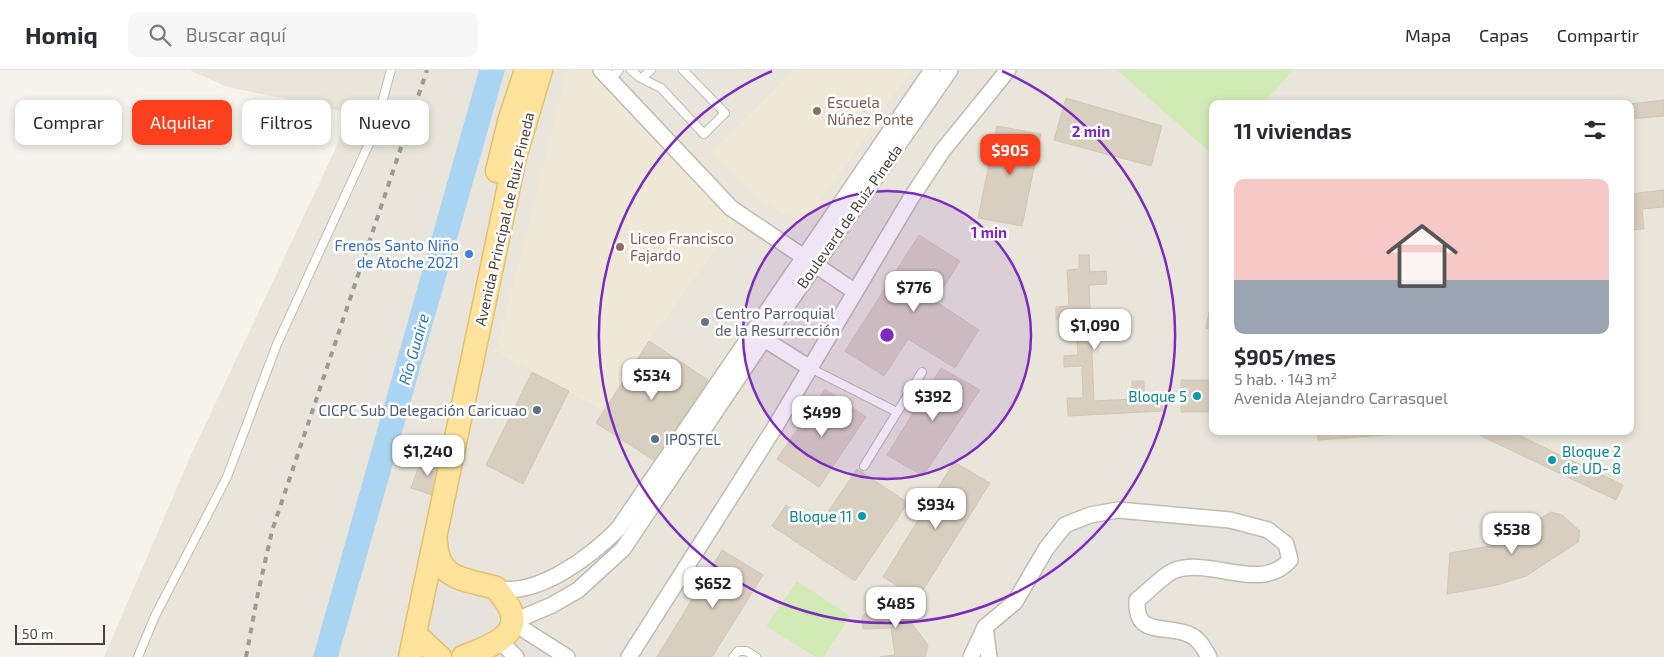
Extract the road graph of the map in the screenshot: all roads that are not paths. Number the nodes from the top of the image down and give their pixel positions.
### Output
1 (391, 70) edge
2 (526, 70) edge
3 (541, 70) edge
4 (631, 70) edge
5 (651, 70) edge
6 (683, 70) edge
7 (932, 70) edge
8 (950, 70) edge
9 (1008, 70) edge
10 (610, 73) edge
11 (642, 78) junction
12 (809, 261) junction
13 (854, 291) junction
14 (476, 340) junction
15 (764, 340) junction
16 (810, 368) junction
17 (922, 372) dead end
18 (897, 412) junction
19 (864, 466) dead end
20 (436, 532) junction
21 (468, 581) junction
22 (496, 588) junction
23 (422, 604) junction
24 (512, 622) junction
25 (985, 627) junction
26 (415, 634) junction
27 (500, 641) junction
28 (138, 657) edge
29 (410, 657) edge
30 (440, 657) edge
31 (463, 657) edge
32 (516, 657) edge
33 (567, 657) edge
34 (629, 657) edge
35 (733, 657) edge
36 (756, 657) edge
37 (971, 657) edge
38 (989, 657) edge
39 (1209, 657) edge

1 - 28 lane
2 - 14 main road, Avenida Principal de Ruiz Pineda
3 - 14 main road, Avenida Principal de Ruiz Pineda
4 - 11 lane
5 - 11 lane
6 - 11 lane
7 - 12 street, Boulevard de Ruiz Pineda
8 - 12 street, Boulevard de Ruiz Pineda
9 - 13 street
10 - 12 street
12 - 13 street
12 - 15 street, Boulevard de Ruiz Pineda
12 - 22 street, Boulevard de Ruiz Pineda
13 - 16 street
14 - 20 main road, Avenida Principal de Ruiz Pineda
15 - 16 street
15 - 24 street, Boulevard de Ruiz Pineda
16 - 18 lane
16 - 34 street
17 - 18 lane
18 - 19 lane
20 - 21 main road, Avenida Principal de Ruiz Pineda
20 - 23 main road, Avenida Principal de Ruiz Pineda
21 - 22 main road
21 - 23 main road
22 - 24 main road
23 - 26 main road, Avenida Principal de Ruiz Pineda
24 - 27 main road
24 - 33 street
25 - 37 street
25 - 38 street
25 - 39 street
26 - 29 main road, Avenida Principal de Ruiz Pineda
26 - 30 main road
27 - 31 main road
27 - 32 street
35 - 36 lane

